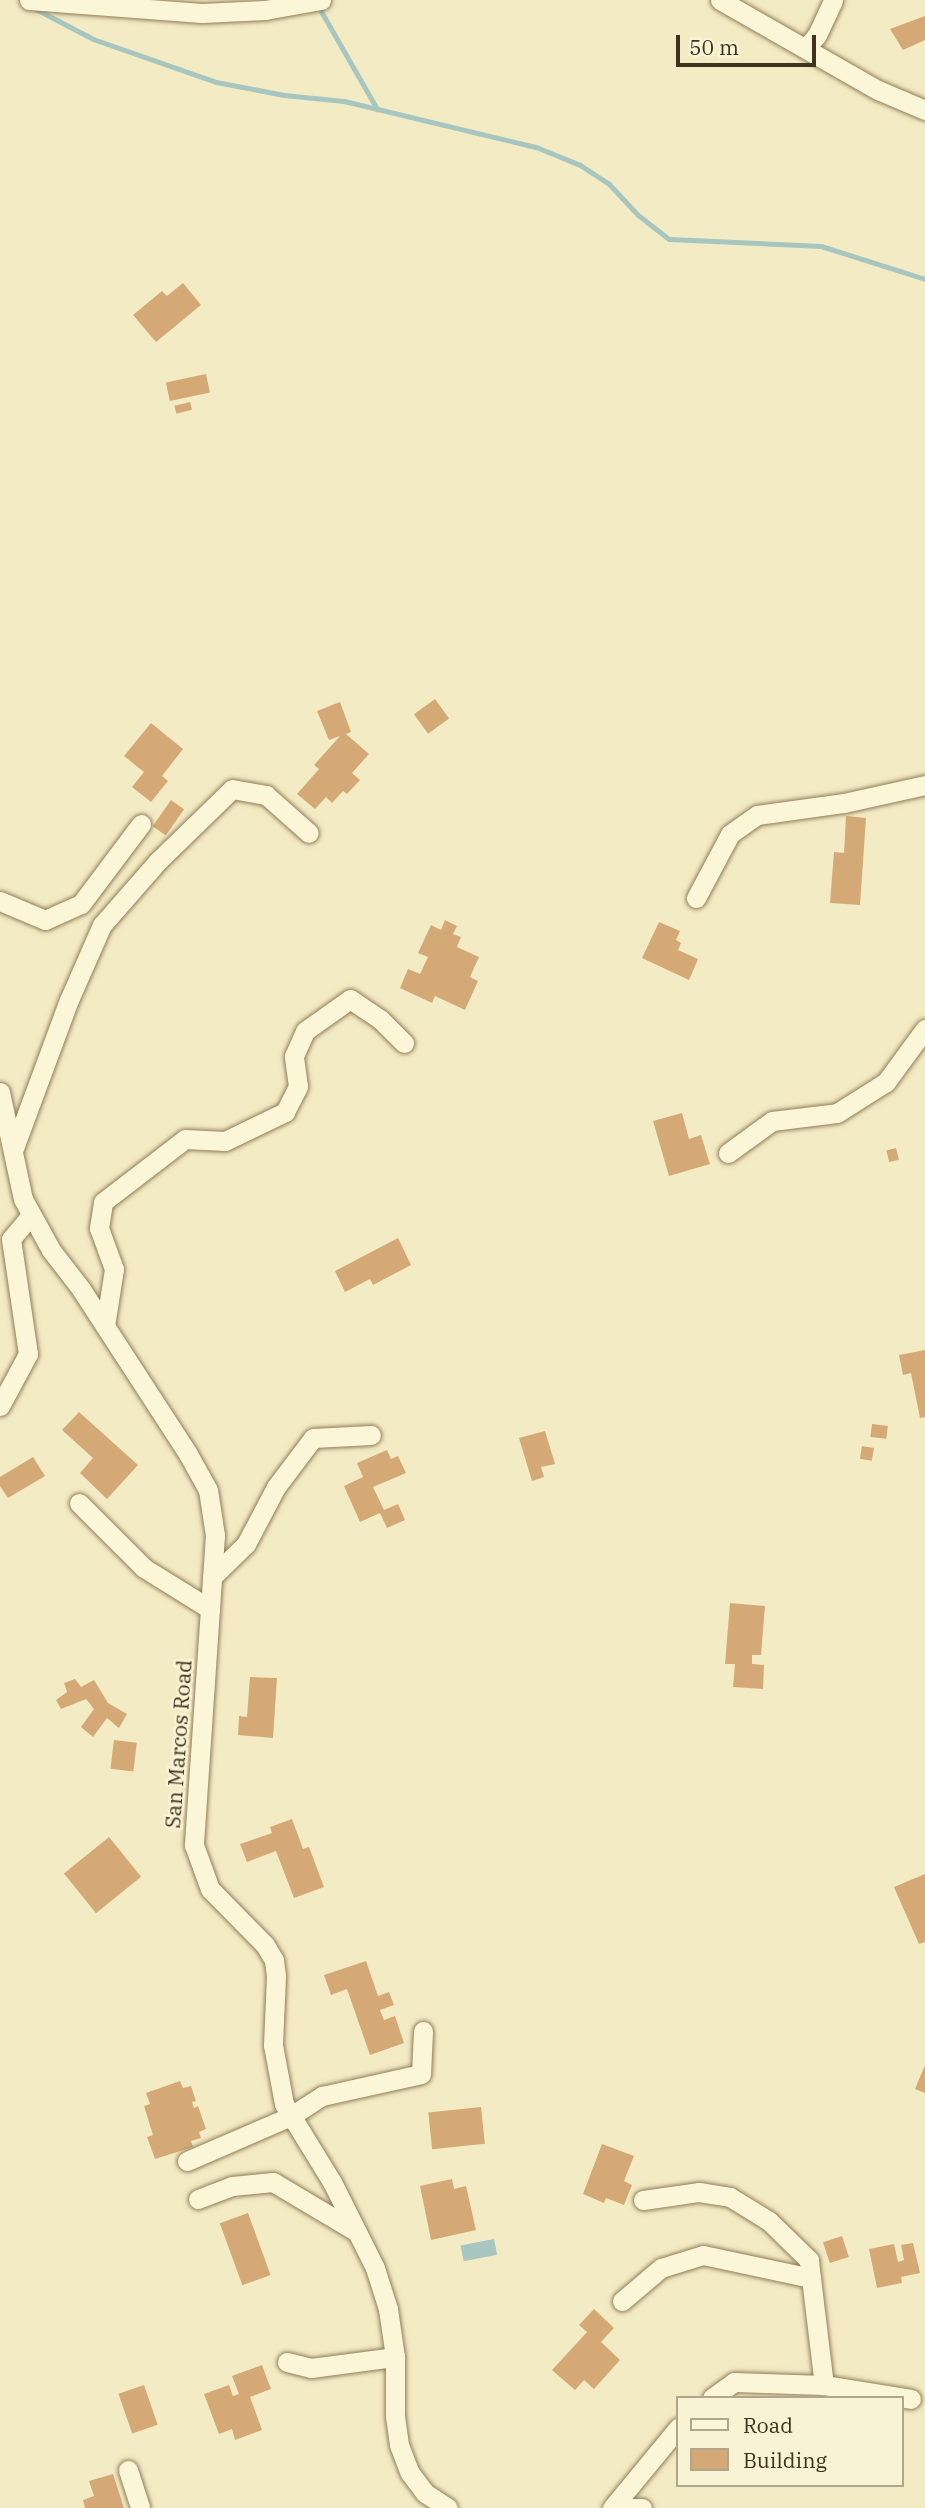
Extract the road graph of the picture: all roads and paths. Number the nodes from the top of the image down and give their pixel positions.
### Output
1 (29, 0) edge
2 (321, 0) edge
3 (720, 0) edge
4 (833, 0) edge
5 (55, 2) edge
6 (806, 48) junction
7 (925, 110) edge
8 (925, 785) edge
9 (141, 824) dead end
10 (309, 833) dead end
11 (695, 898) dead end
12 (0, 901) edge
13 (925, 1029) edge
14 (404, 1043) dead end
15 (0, 1092) edge
16 (13, 1152) junction
17 (728, 1153) dead end
18 (32, 1215) junction
19 (105, 1326) junction
20 (0, 1406) edge
21 (371, 1435) dead end
22 (79, 1503) dead end
23 (212, 1577) junction
24 (210, 1609) junction
25 (423, 2031) dead end
26 (291, 2116) junction
27 (187, 2161) dead end
28 (198, 2199) dead end
29 (643, 2200) dead end
30 (357, 2232) junction
31 (811, 2278) junction
32 (622, 2301) dead end
33 (395, 2357) junction
34 (286, 2362) dead end
35 (824, 2385) junction
36 (715, 2396) edge
37 (892, 2396) edge
38 (904, 2398) edge
39 (911, 2399) dead end
40 (676, 2430) edge
41 (128, 2470) dead end
42 (140, 2508) edge
43 (448, 2508) edge
44 (612, 2508) edge
45 (630, 2508) edge
46 (642, 2508) edge

1 - 5 street
2 - 5 street
3 - 6 street
4 - 6 street
6 - 7 street
8 - 11 street
9 - 12 street
10 - 16 street
13 - 17 street
14 - 19 street
15 - 16 street, San Marcos Road
16 - 18 street, San Marcos Road
18 - 19 street, San Marcos Road
18 - 20 street
19 - 23 street, San Marcos Road
21 - 23 street
22 - 24 street
23 - 24 street, San Marcos Road
24 - 26 street, San Marcos Road
25 - 26 street
26 - 27 street
26 - 30 street, San Marcos Road
28 - 30 street
29 - 31 street
30 - 33 street, San Marcos Road
31 - 32 street
31 - 35 street
33 - 34 street
33 - 43 street, San Marcos Road
35 - 36 street
35 - 37 street
38 - 39 street
40 - 44 street
41 - 42 street
45 - 46 street

